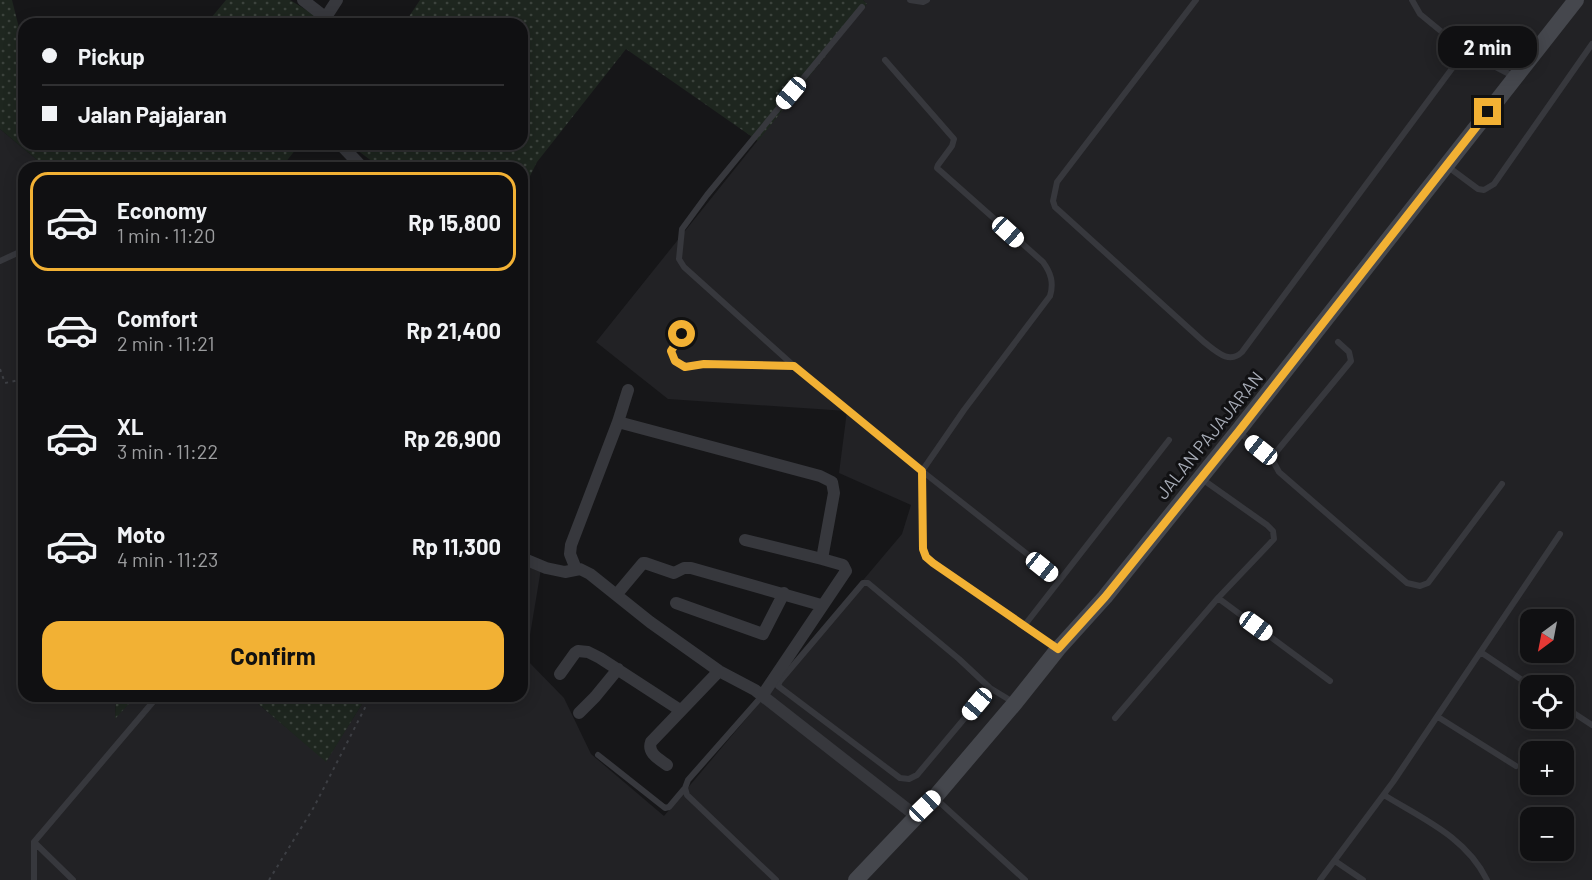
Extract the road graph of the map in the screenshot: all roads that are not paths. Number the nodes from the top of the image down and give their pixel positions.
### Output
1 (303, 0) edge
2 (337, 0) edge
3 (910, 0) edge
4 (927, 0) edge
5 (1196, 0) edge
6 (1412, 0) edge
7 (1576, 0) edge
8 (862, 8) dead end
9 (326, 18) edge
10 (331, 18) edge
11 (1592, 44) edge
12 (1465, 51) junction
13 (885, 60) dead end
14 (1515, 77) junction
15 (346, 150) edge
16 (357, 162) edge
17 (1446, 165) junction
18 (18, 253) edge
19 (0, 261) edge
20 (690, 323) dead end
21 (1338, 342) dead end
22 (794, 366) junction
23 (628, 390) dead end
24 (618, 422) junction
25 (1238, 432) junction
26 (1169, 440) dead end
27 (1274, 461) junction
28 (922, 471) junction
29 (1201, 478) junction
30 (1502, 484) dead end
31 (1560, 534) dead end
32 (745, 540) dead end
33 (822, 559) junction
34 (528, 560) edge
35 (576, 569) junction
36 (1060, 580) junction
37 (617, 594) junction
38 (784, 594) junction
39 (1218, 598) junction
40 (676, 603) dead end
41 (822, 605) junction
42 (1024, 626) junction
43 (1058, 649) junction
44 (1482, 653) junction
45 (618, 669) junction
46 (719, 671) junction
47 (560, 674) dead end
48 (1520, 679) edge
49 (1330, 681) dead end
50 (990, 688) junction
51 (762, 696) junction
52 (153, 702) edge
53 (1015, 703) junction
54 (680, 710) junction
55 (579, 713) dead end
56 (1574, 713) edge
57 (1438, 717) junction
58 (1114, 718) dead end
59 (1592, 725) edge
60 (598, 755) dead end
61 (667, 765) dead end
62 (1516, 766) dead end
63 (685, 788) junction
64 (1384, 795) junction
65 (935, 797) junction
66 (916, 816) junction
67 (34, 842) junction
68 (1335, 861) junction
69 (34, 880) edge
70 (73, 880) edge
71 (776, 880) edge
72 (856, 880) edge
73 (1025, 880) edge
74 (1320, 880) edge
75 (1363, 880) edge
76 (1487, 880) edge

1 - 9 street
2 - 10 street
3 - 4 lane
5 - 12 lane
6 - 12 lane
7 - 14 main road, JALAN PAJAJARAN
8 - 22 lane
11 - 17 lane
12 - 14 lane
13 - 28 lane
14 - 17 main road, JALAN PAJAJARAN
15 - 16 street
17 - 25 main road, JALAN PAJAJARAN
18 - 19 lane
20 - 22 lane
21 - 27 lane
22 - 28 lane
23 - 24 street
24 - 33 street
24 - 35 street
25 - 27 lane
25 - 29 main road, JALAN PAJAJARAN
26 - 36 lane
27 - 30 lane
28 - 36 lane
28 - 42 lane
29 - 39 lane
29 - 43 main road, JALAN PAJAJARAN
31 - 44 lane
32 - 33 street
33 - 41 street
34 - 35 street
35 - 37 street
36 - 42 lane
37 - 38 street
37 - 46 street
38 - 40 street
38 - 41 street
39 - 49 lane
39 - 58 lane
41 - 51 street
42 - 43 lane
43 - 53 main road, JALAN PAJAJARAN
44 - 48 lane
44 - 57 lane
45 - 47 street
45 - 54 street
45 - 55 street
46 - 51 street
46 - 54 street
50 - 50 lane
50 - 53 lane
51 - 63 lane
51 - 66 street
52 - 67 lane
53 - 65 main road, JALAN PAJAJARAN
54 - 61 street
56 - 59 lane
57 - 62 lane
57 - 64 lane
60 - 63 lane
63 - 71 lane
64 - 68 lane
64 - 76 lane
65 - 66 main road, JALAN PAJAJARAN
65 - 73 lane
66 - 72 main road, JALAN PAJAJARAN
67 - 69 lane
67 - 70 lane
68 - 74 lane
68 - 75 lane

